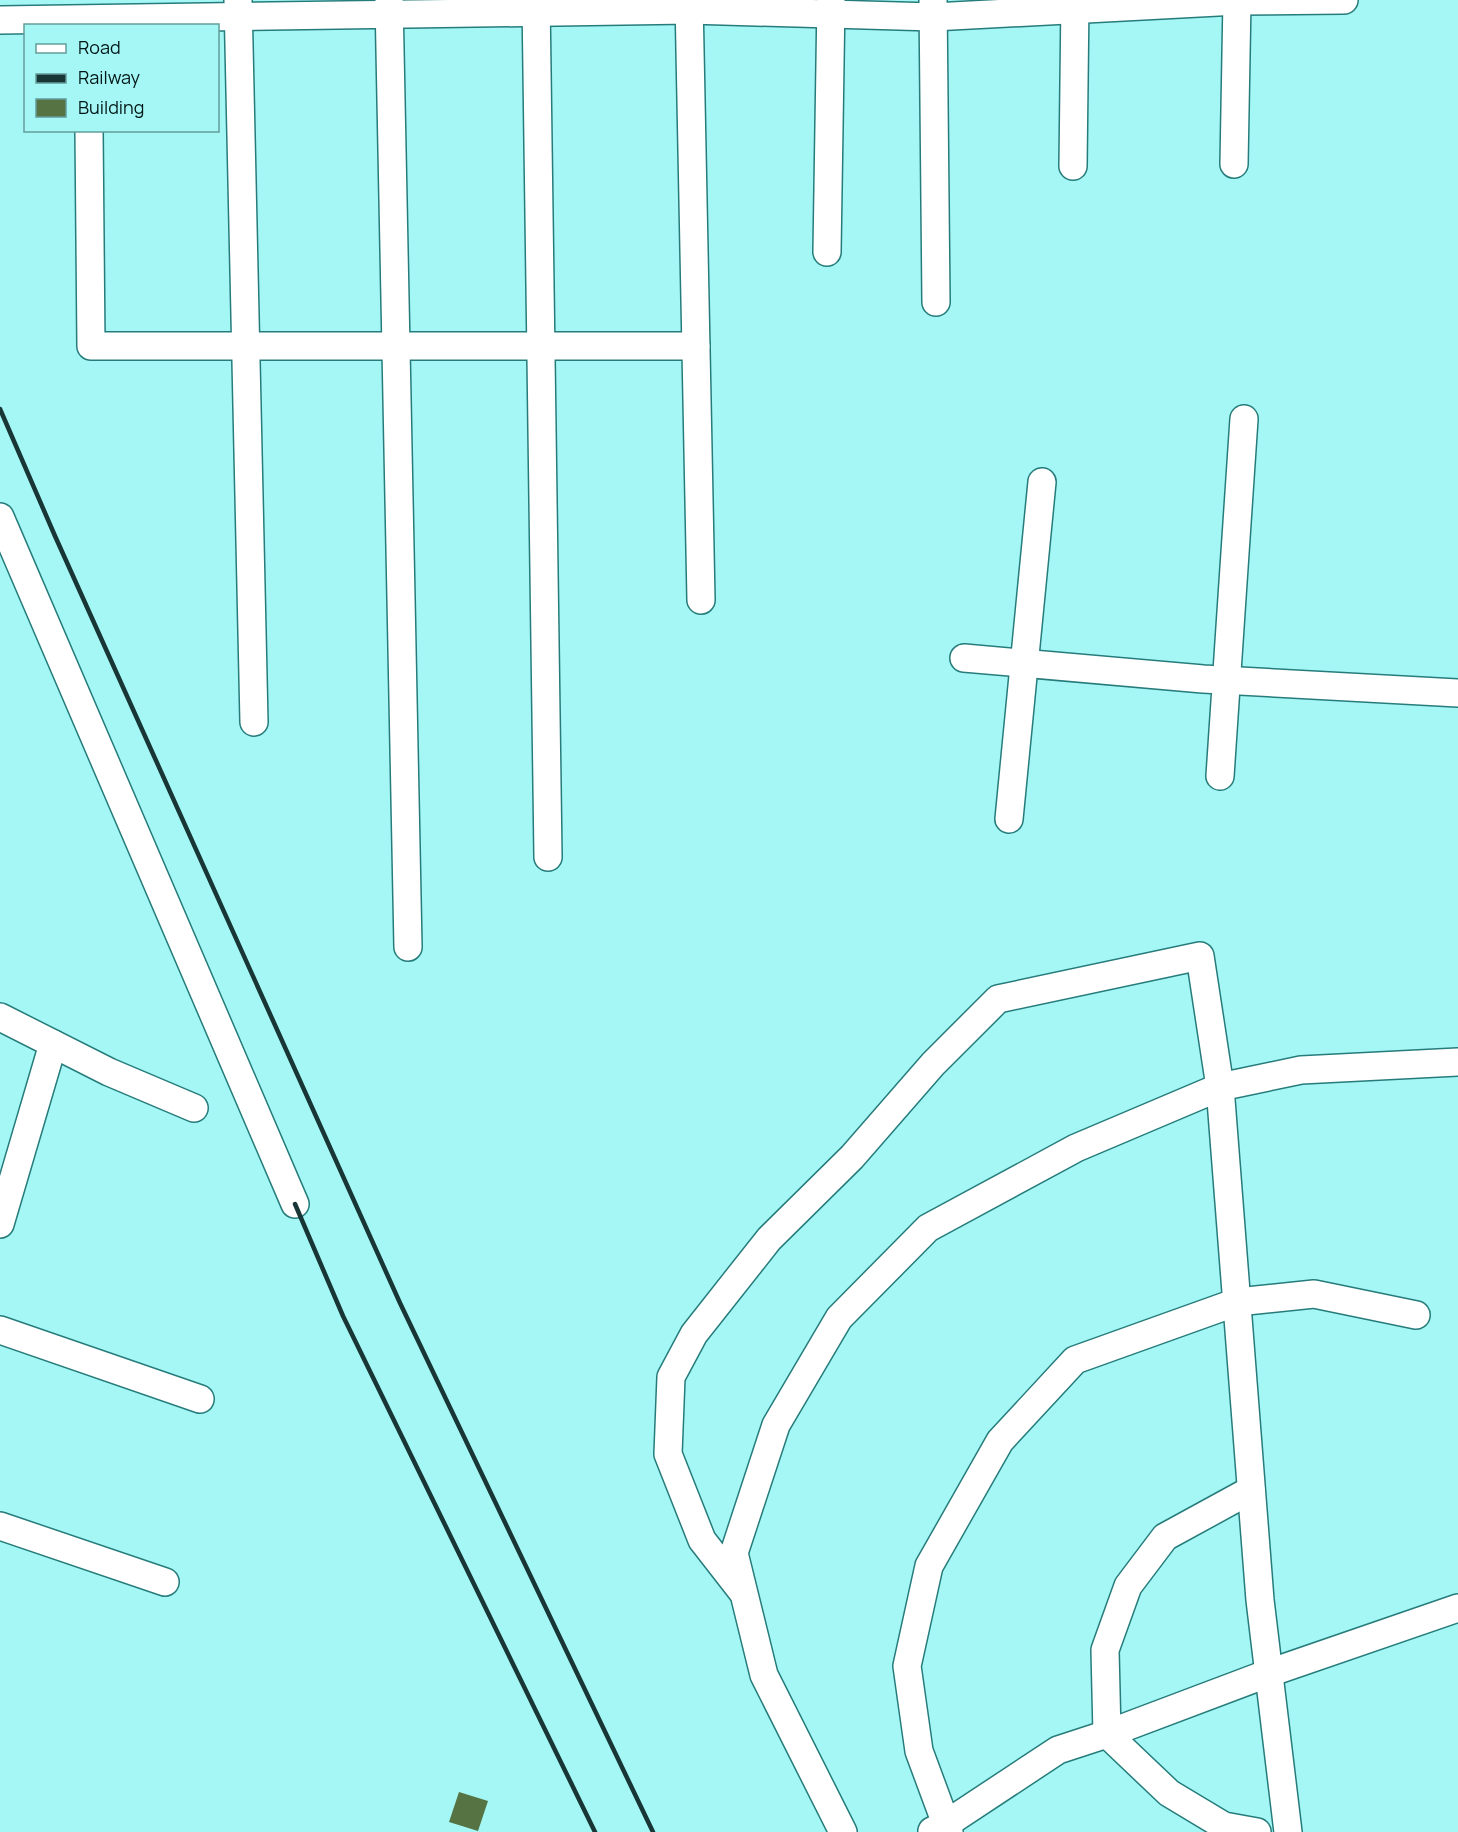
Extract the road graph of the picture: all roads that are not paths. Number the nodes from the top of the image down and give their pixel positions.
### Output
1 (1237, 0) edge
2 (1344, 0) edge
3 (689, 5) edge
4 (1075, 5) edge
5 (536, 6) edge
6 (389, 7) edge
7 (831, 7) edge
8 (238, 8) edge
9 (933, 8) edge
10 (87, 15) edge
11 (0, 20) edge
12 (89, 132) edge
13 (1234, 164) dead end
14 (1073, 166) dead end
15 (827, 252) dead end
16 (936, 302) dead end
17 (246, 346) junction
18 (396, 346) junction
19 (541, 346) junction
20 (696, 346) junction
21 (1244, 419) dead end
22 (1041, 482) dead end
23 (0, 517) edge
24 (701, 600) dead end
25 (964, 658) dead end
26 (1023, 663) junction
27 (1227, 680) junction
28 (1458, 693) edge
29 (254, 722) dead end
30 (1220, 776) dead end
31 (1009, 819) dead end
32 (548, 857) dead end
33 (408, 947) dead end
34 (0, 1017) edge
35 (53, 1044) junction
36 (1458, 1062) edge
37 (1220, 1087) junction
38 (194, 1108) dead end
39 (296, 1204) dead end
40 (0, 1224) edge
41 (1237, 1302) junction
42 (1416, 1315) dead end
43 (0, 1330) edge
44 (200, 1399) dead end
45 (1251, 1490) junction
46 (0, 1526) edge
47 (165, 1582) dead end
48 (744, 1594) junction
49 (1458, 1608) edge
50 (1269, 1673) junction
51 (1107, 1734) junction
52 (941, 1829) edge
53 (843, 1832) edge
54 (1257, 1832) edge
55 (1288, 1832) edge

1 - 2 street
1 - 4 street
1 - 13 street
3 - 5 street
3 - 7 street
3 - 20 street
4 - 9 street
4 - 14 street
5 - 6 street
5 - 19 street
6 - 8 street
6 - 18 street
7 - 9 street
7 - 15 street
8 - 10 street
8 - 17 street
9 - 16 street
10 - 11 street
12 - 17 street
17 - 18 street
17 - 29 street
18 - 19 street
18 - 33 street
19 - 20 street
19 - 32 street
20 - 24 street
21 - 27 street
22 - 26 street
23 - 39 street
25 - 26 street
26 - 27 street
26 - 31 street
27 - 28 street
27 - 30 street
34 - 35 street
35 - 38 street
35 - 40 street
36 - 37 street
37 - 41 street
37 - 48 street
37 - 48 street
41 - 42 street
41 - 45 street
41 - 52 street
43 - 44 street
45 - 50 street
45 - 51 street
46 - 47 street
48 - 53 street
49 - 50 street
50 - 51 street
50 - 55 street
51 - 52 street
51 - 54 street

